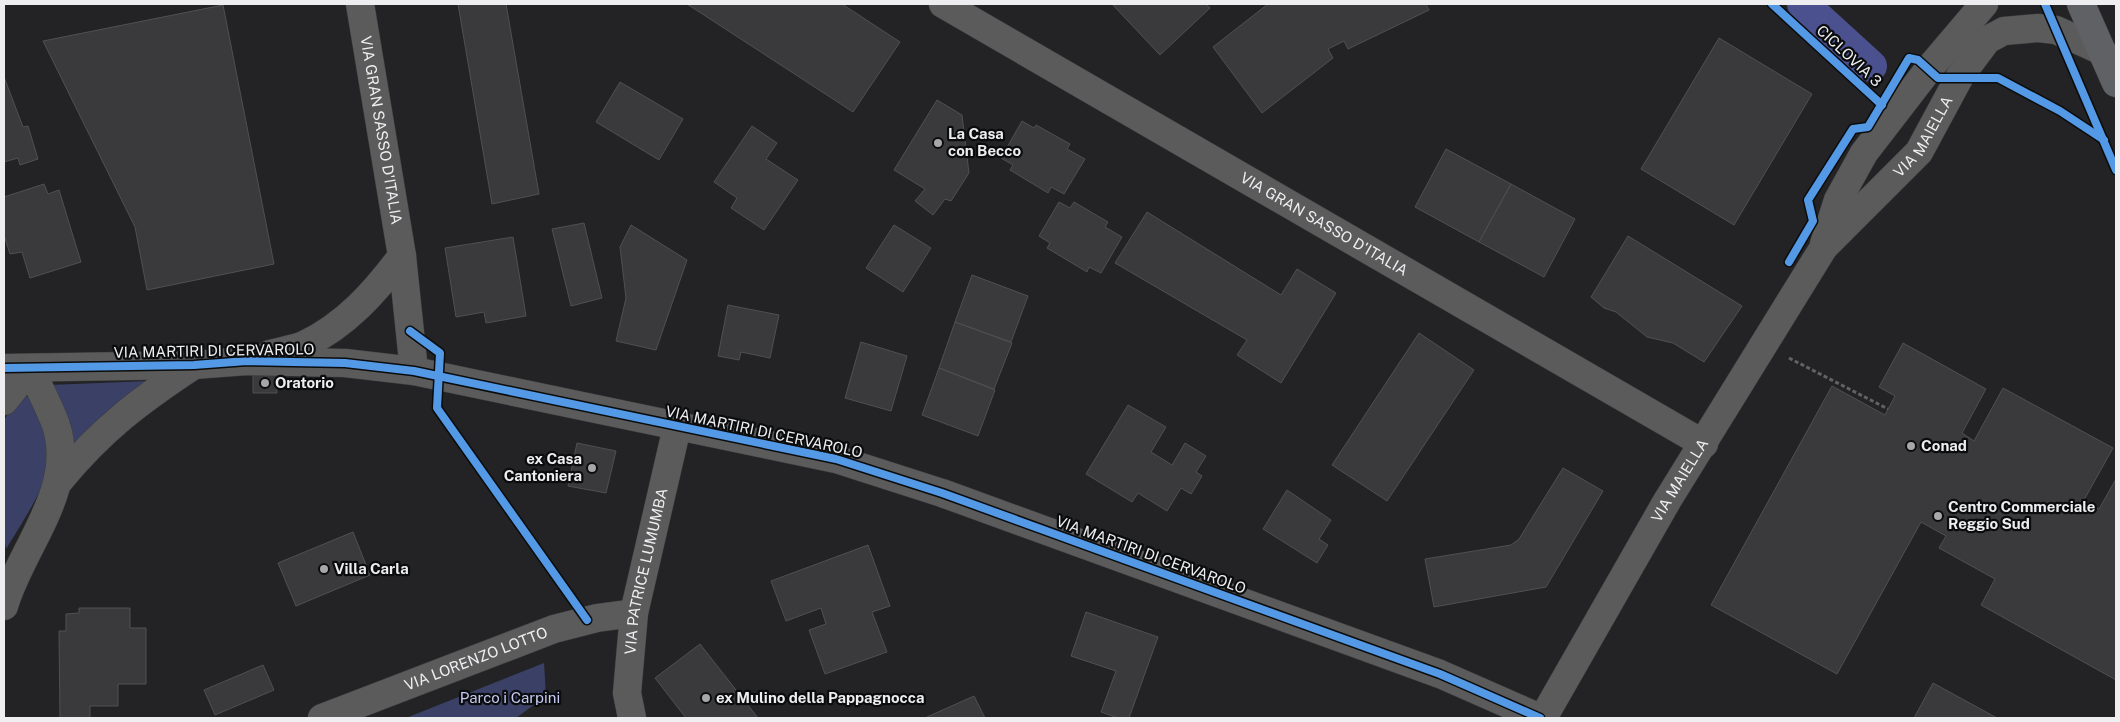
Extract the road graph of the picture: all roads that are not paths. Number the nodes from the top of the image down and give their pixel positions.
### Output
1 (360, 4) edge
2 (943, 4) edge
3 (1984, 4) edge
4 (2081, 4) edge
5 (2102, 51) junction
6 (2116, 83) edge
7 (1824, 247) junction
8 (402, 256) junction
9 (247, 361) junction
10 (194, 365) junction
11 (4, 368) edge
12 (30, 369) junction
13 (414, 371) junction
14 (4, 401) edge
15 (678, 427) junction
16 (1704, 444) junction
17 (59, 482) junction
18 (4, 600) edge
19 (634, 613) junction
20 (322, 718) edge
21 (632, 718) edge
22 (1541, 718) edge

1 - 8 street, VIA GRAN SASSO D'ITALIA
2 - 16 street, VIA GRAN SASSO D'ITALIA
3 - 7 street, VIA MAIELLA
4 - 5 street
5 - 6 street
5 - 7 street, VIA MAIELLA
7 - 16 street, VIA MAIELLA
8 - 9 street
8 - 13 street, VIA GRAN SASSO D'ITALIA
9 - 10 street, VIA MARTIRI DI CERVAROLO
9 - 13 street, VIA MARTIRI DI CERVAROLO
10 - 12 street, VIA MARTIRI DI CERVAROLO
10 - 17 street
11 - 12 street, VIA MARTIRI DI CERVAROLO
12 - 14 street
12 - 17 street
13 - 15 street, VIA MARTIRI DI CERVAROLO
15 - 19 street, VIA PATRICE LUMUMBA
15 - 22 street, VIA MARTIRI DI CERVAROLO
16 - 22 street, VIA MAIELLA
17 - 18 street
19 - 20 street, VIA LORENZO LOTTO
19 - 21 street, VIA PATRICE LUMUMBA

